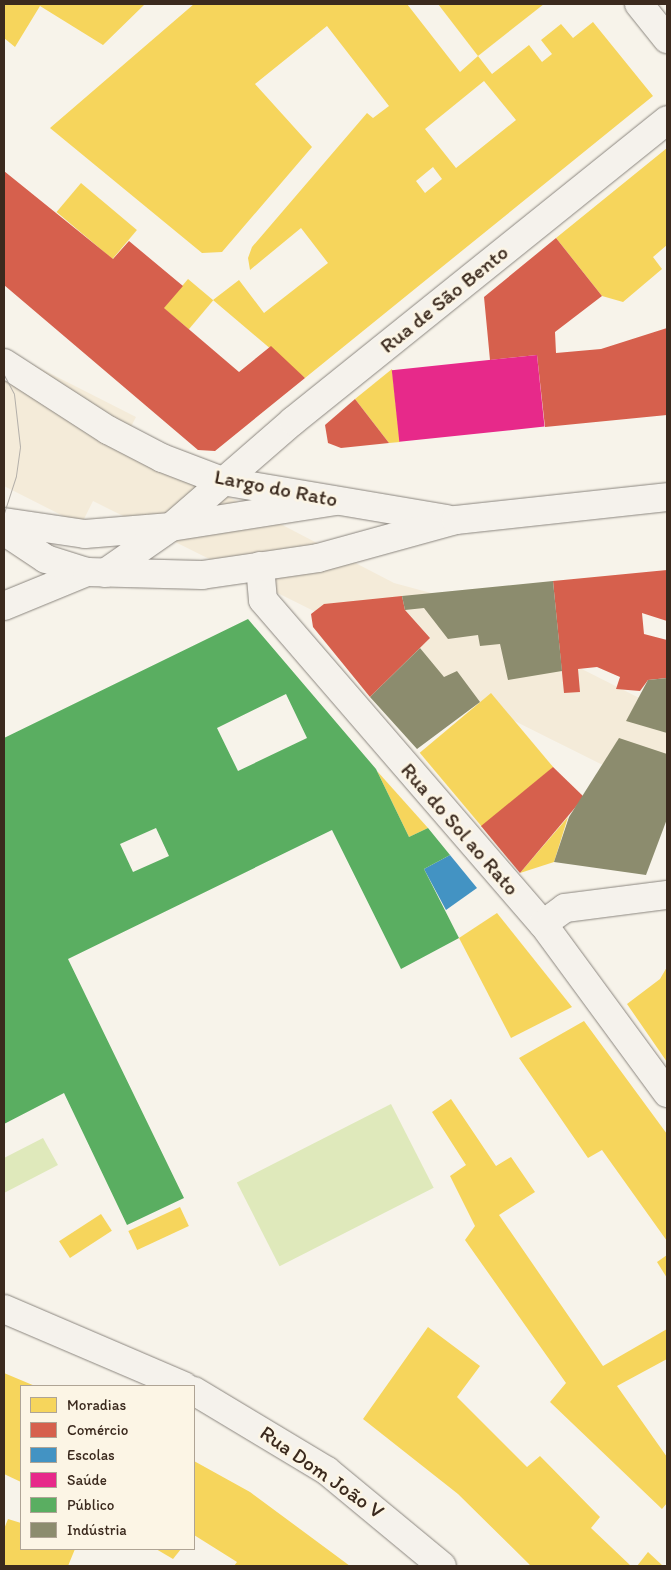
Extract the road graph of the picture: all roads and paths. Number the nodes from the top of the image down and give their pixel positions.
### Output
1 (639, 4) edge
2 (667, 39) edge
3 (667, 120) edge
4 (4, 363) edge
5 (222, 481) junction
6 (667, 497) edge
7 (340, 500) junction
8 (456, 520) junction
9 (4, 522) edge
10 (171, 528) junction
11 (4, 531) edge
12 (260, 566) junction
13 (96, 573) junction
14 (4, 606) edge
15 (667, 895) edge
16 (543, 924) junction
17 (667, 1093) edge
18 (4, 1309) edge
19 (182, 1385) edge
20 (195, 1392) edge
21 (442, 1566) edge

1 - 2 main road
3 - 5 main road, Rua de São Bento
4 - 5 main road, Largo do Rato
5 - 7 main road, Largo do Rato
5 - 10 main road, Rua de São Bento
6 - 8 main road
7 - 8 main road, Largo do Rato
7 - 10 main road
8 - 12 main road
9 - 10 main road
10 - 13 main road, Rua de São Bento
11 - 13 main road
12 - 13 main road
12 - 16 main road, Rua do Sol ao Rato
13 - 14 main road
15 - 16 main road
16 - 17 main road, Rua do Sol ao Rato
18 - 19 main road
20 - 21 main road, Rua Dom João V

